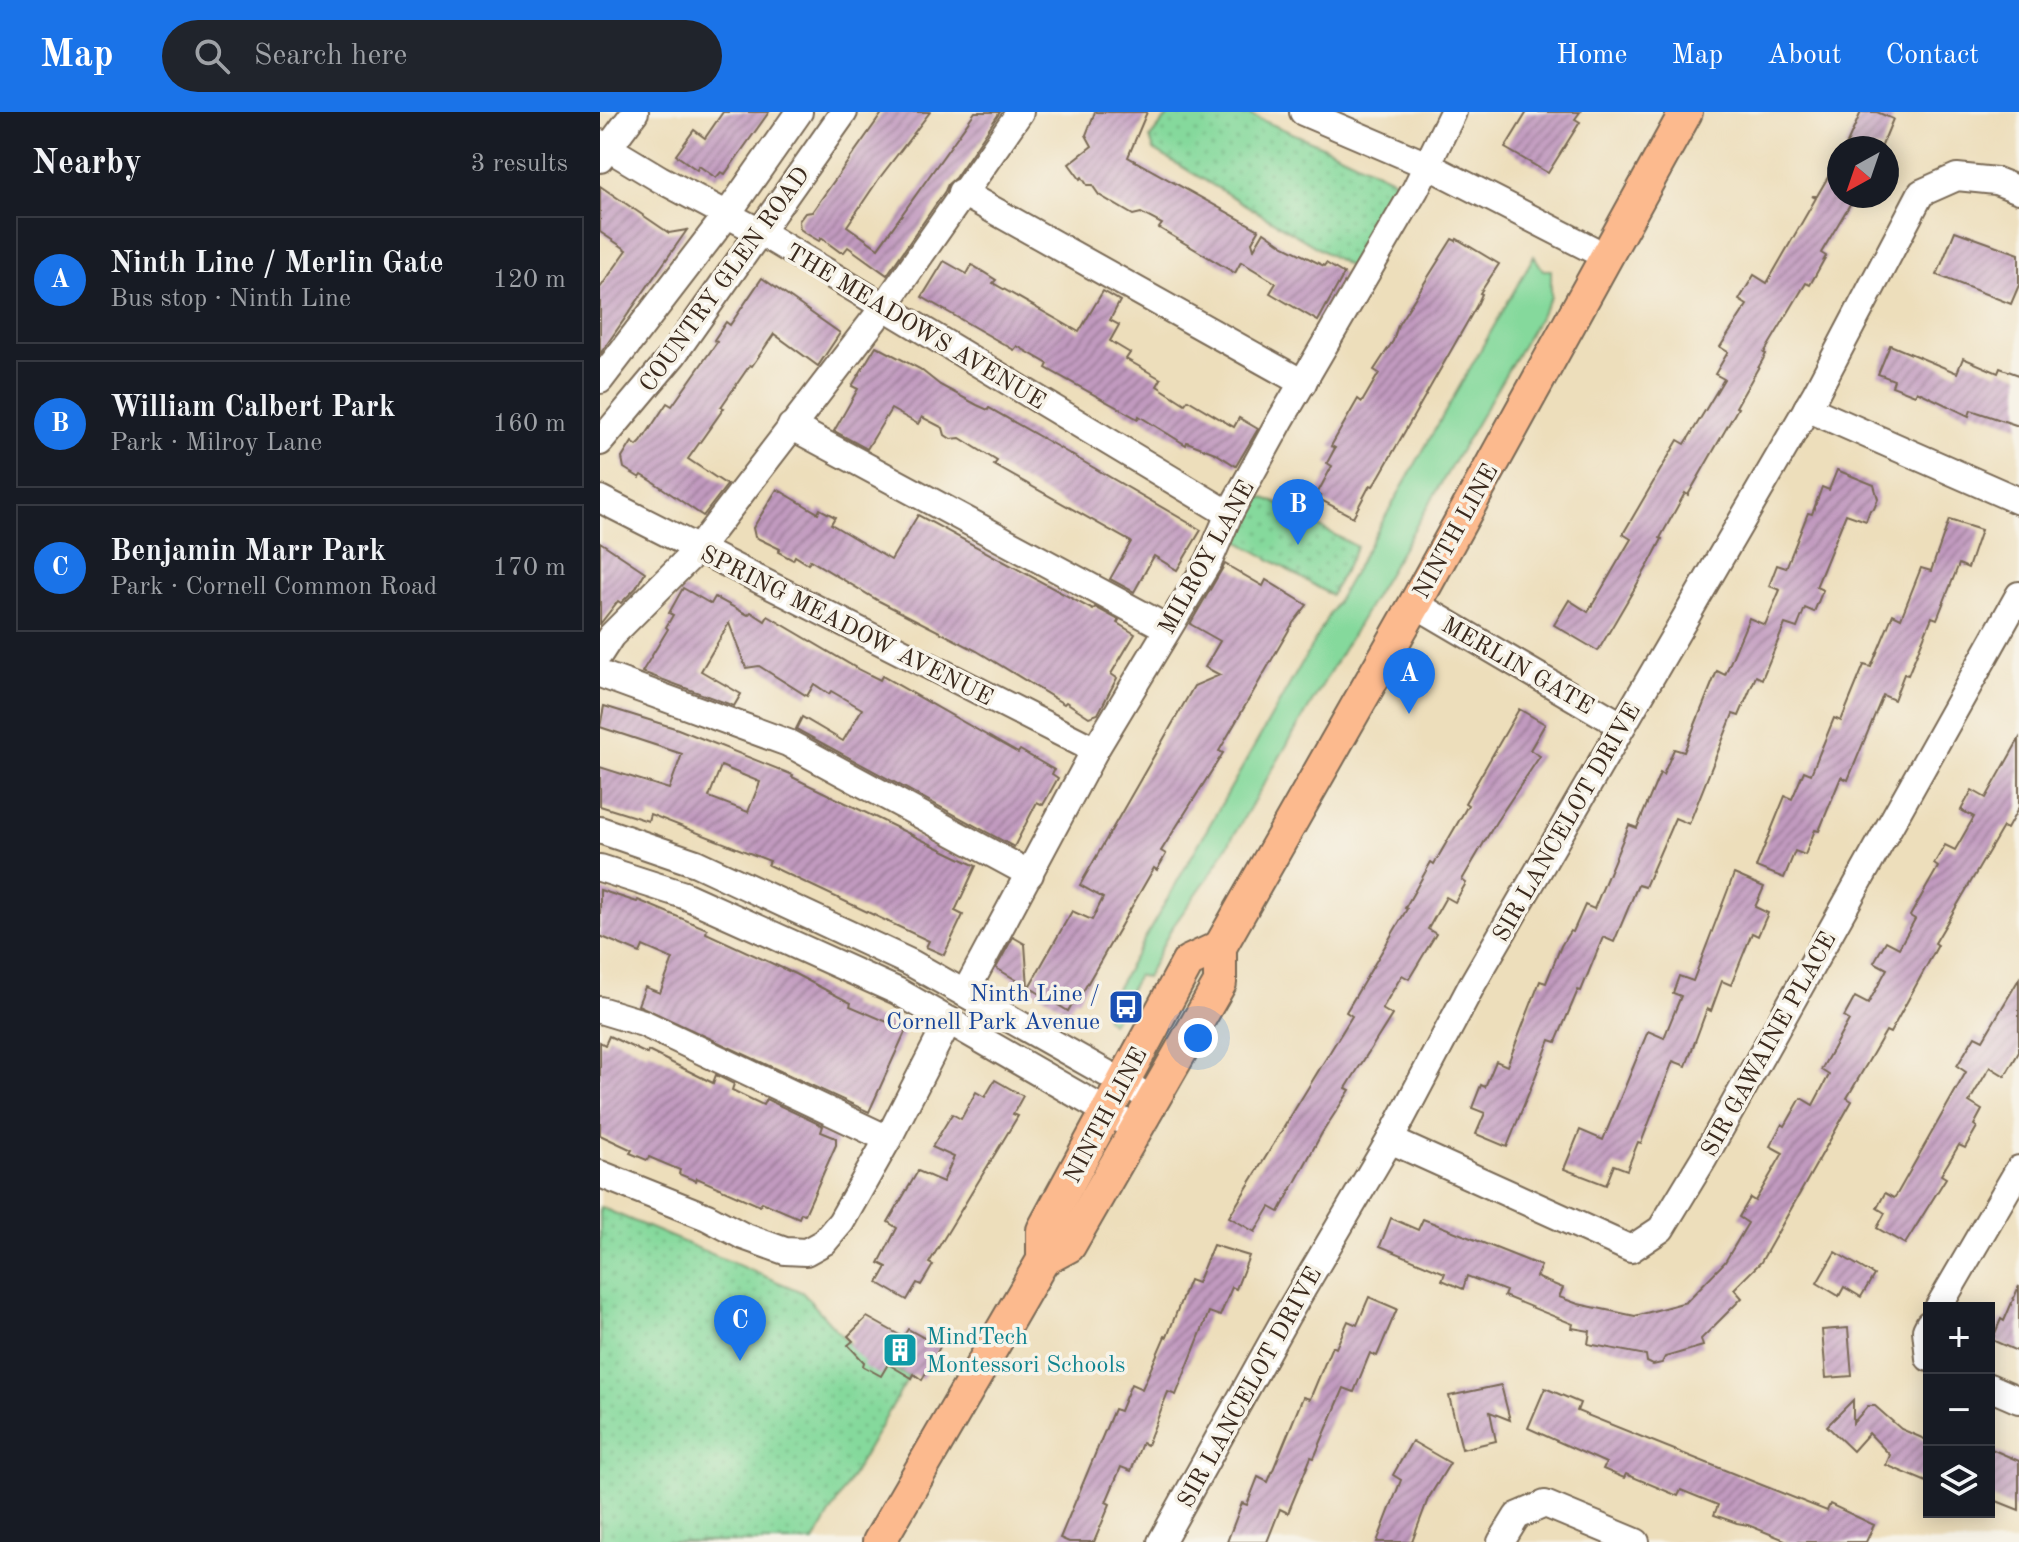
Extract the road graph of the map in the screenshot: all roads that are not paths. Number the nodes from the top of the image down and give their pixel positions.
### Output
1 (635, 112) edge
2 (799, 112) edge
3 (844, 112) edge
4 (1020, 112) edge
5 (1303, 112) edge
6 (1453, 112) edge
7 (1686, 112) edge
8 (603, 150) edge
9 (1427, 165) junction
10 (2019, 190) edge
11 (961, 192) junction
12 (726, 216) junction
13 (760, 232) junction
14 (1607, 257) junction
15 (884, 307) junction
16 (600, 380) edge
17 (1303, 383) junction
18 (1807, 408) junction
19 (791, 426) junction
20 (600, 442) edge
21 (600, 499) edge
22 (2019, 501) edge
23 (1229, 514) junction
24 (698, 549) junction
25 (2019, 595) edge
26 (1415, 604) junction
27 (1167, 628) junction
28 (600, 653) edge
29 (600, 674) edge
30 (1621, 725) junction
31 (1095, 750) junction
32 (600, 830) edge
33 (600, 868) edge
34 (1030, 874) junction
35 (1220, 947) junction
36 (965, 993) junction
37 (600, 1010) edge
38 (949, 1020) junction
39 (1122, 1081) junction
40 (1152, 1099) junction
41 (1105, 1111) junction
42 (1135, 1128) junction
43 (888, 1139) junction
44 (1390, 1140) junction
45 (2019, 1169) edge
46 (600, 1174) edge
47 (1043, 1260) junction
48 (1941, 1302) edge
49 (1995, 1390) edge
50 (2019, 1400) edge
51 (879, 1542) edge
52 (1161, 1542) edge
53 (1501, 1542) edge
54 (1636, 1542) edge

1 - 8 street
2 - 12 street, COUNTRY GLEN ROAD
3 - 13 street, COUNTRY GLEN ROAD
4 - 11 street
5 - 9 street
6 - 9 street, MILROY LANE
7 - 14 main road, NINTH LINE
8 - 12 street, THE MEADOWS AVENUE
9 - 14 street
9 - 17 street, MILROY LANE
10 - 18 street, SIR LANCELOT DRIVE
11 - 15 street
11 - 17 street
12 - 13 street, THE MEADOWS AVENUE
12 - 16 street, COUNTRY GLEN ROAD
13 - 15 street, THE MEADOWS AVENUE
13 - 20 street, COUNTRY GLEN ROAD
14 - 26 main road, NINTH LINE
15 - 19 street
15 - 23 street, THE MEADOWS AVENUE
17 - 23 street, MILROY LANE
18 - 22 street
18 - 30 street, SIR LANCELOT DRIVE
19 - 24 street
19 - 27 street
21 - 24 street, SPRING MEADOW AVENUE
23 - 27 street, MILROY LANE
24 - 28 street
24 - 31 street, SPRING MEADOW AVENUE
25 - 44 street, SIR GAWAINE PLACE
26 - 30 street, MERLIN GATE
26 - 35 main road, NINTH LINE
27 - 31 street, MILROY LANE
29 - 34 street
30 - 44 street, SIR LANCELOT DRIVE
31 - 34 street, MILROY LANE
32 - 36 street
33 - 38 street
34 - 36 street, MILROY LANE
35 - 39 main road, NINTH LINE
35 - 40 main road, NINTH LINE
36 - 39 street
37 - 43 street
38 - 41 street
38 - 43 street
39 - 40 street
39 - 41 main road, NINTH LINE
40 - 42 main road, NINTH LINE
41 - 42 street
41 - 47 main road, NINTH LINE
42 - 47 main road, NINTH LINE
43 - 46 street
44 - 52 street, SIR LANCELOT DRIVE
45 - 48 street
47 - 51 main road, NINTH LINE
49 - 50 street
53 - 54 street

